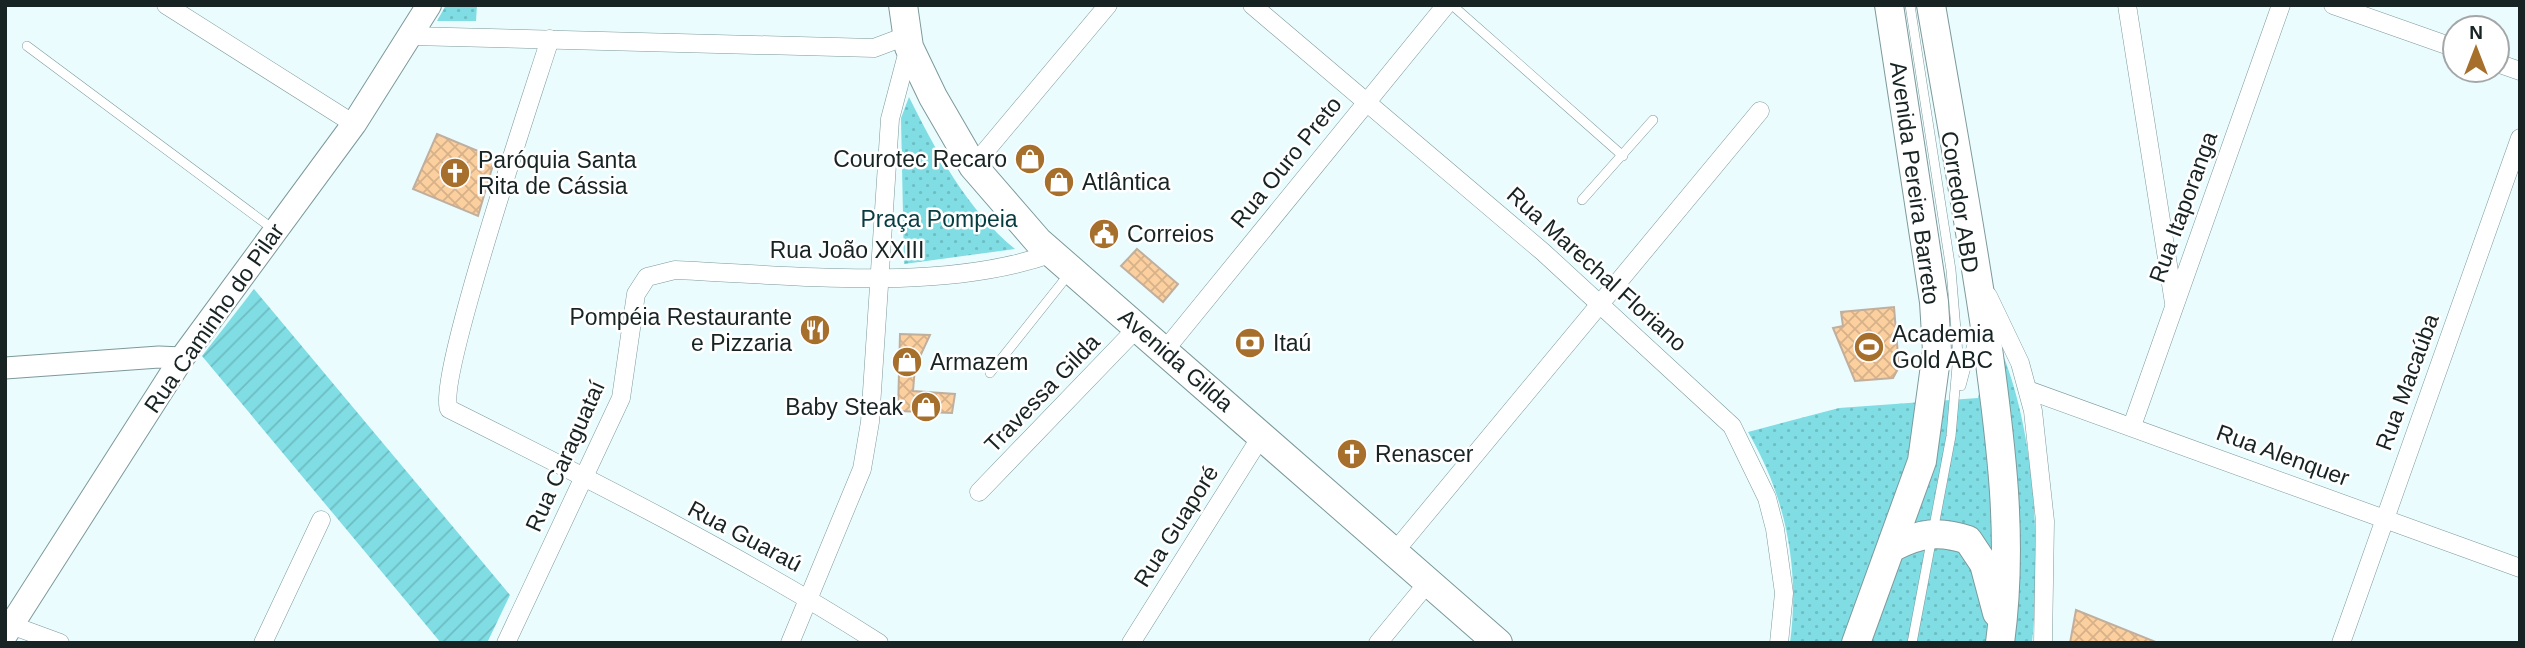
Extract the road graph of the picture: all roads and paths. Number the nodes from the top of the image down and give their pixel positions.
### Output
1 (166, 5) edge
2 (429, 5) edge
3 (903, 5) edge
4 (1108, 5) edge
5 (1252, 5) edge
6 (1446, 5) edge
7 (1452, 5) edge
8 (1889, 5) edge
9 (1910, 5) edge
10 (1931, 5) edge
11 (2127, 5) edge
12 (2281, 5) edge
13 (2333, 5) edge
14 (193, 13) edge
15 (411, 36) junction
16 (550, 39) junction
17 (907, 41) junction
18 (2441, 43) edge
19 (27, 46) dead end
20 (1367, 101) junction
21 (1760, 111) dead end
22 (1653, 120) dead end
23 (354, 124) junction
24 (2520, 138) edge
25 (1623, 156) junction
26 (973, 166) junction
27 (1582, 201) dead end
28 (276, 231) junction
29 (1063, 261) junction
30 (1977, 275) junction
31 (877, 278) junction
32 (641, 282) joint
33 (2174, 304) junction
34 (1602, 305) junction
35 (1982, 306) junction
36 (1138, 327) junction
37 (1166, 350) junction
38 (182, 358) junction
39 (5, 368) edge
40 (990, 373) dead end
41 (2028, 390) junction
42 (1956, 405) junction
43 (2132, 426) junction
44 (1262, 435) junction
45 (584, 477) junction
46 (979, 492) dead end
47 (2385, 519) junction
48 (321, 520) dead end
49 (1934, 532) junction
50 (1893, 547) junction
51 (1396, 550) junction
52 (2520, 568) edge
53 (1430, 580) junction
54 (810, 599) junction
55 (8, 630) edge
56 (2001, 636) edge
57 (60, 643) edge
58 (262, 643) edge
59 (506, 643) edge
60 (790, 643) edge
61 (879, 643) edge
62 (1131, 643) edge
63 (1378, 643) edge
64 (1499, 643) edge
65 (1779, 643) edge
66 (1856, 643) edge
67 (1912, 643) edge
68 (2043, 643) edge
69 (2341, 643) edge

1 - 14 street
2 - 15 main road, Rua Caminho do Pilar
3 - 17 main road
4 - 26 street
5 - 20 street, Rua Marechal Floriano
6 - 20 street, Rua Ouro Preto
7 - 25 lane
8 - 50 main road, Avenida Pereira Barreto
9 - 42 lane, Corredor ABD
10 - 30 main road, Avenida Pereira Barreto
11 - 33 street
12 - 33 street, Rua Itaporanga
13 - 18 street
14 - 23 street
15 - 16 street
15 - 23 main road, Rua Caminho do Pilar
16 - 17 street
16 - 45 street, Rua Guaraú
17 - 26 main road, Avenida Gilda
17 - 31 street
19 - 28 lane
20 - 34 street, Rua Marechal Floriano
20 - 37 street, Rua Ouro Preto
21 - 34 street
22 - 25 lane
23 - 28 main road, Rua Caminho do Pilar
24 - 47 street, Rua Macaúba
25 - 27 lane
26 - 29 main road, Avenida Gilda
28 - 38 main road, Rua Caminho do Pilar
29 - 31 street, Rua João XXIII
29 - 36 main road, Avenida Gilda
29 - 40 lane
30 - 35 main road, Avenida Pereira Barreto
30 - 41 street
31 - 32 street, Rua João XXIII
31 - 54 street
32 - 45 street, Rua Caraguataí
33 - 43 street, Rua Itaporanga
34 - 51 street
34 - 65 street, Rua Marechal Floriano
35 - 42 lane, Corredor ABD
35 - 56 main road, Avenida Pereira Barreto
36 - 37 main road, Avenida Gilda
36 - 46 street, Travessa Gilda
37 - 44 main road, Avenida Gilda
38 - 39 street
38 - 55 main road, Rua Caminho do Pilar
41 - 43 street, Rua Alenquer
41 - 68 street
42 - 49 lane, Corredor ABD
43 - 47 street, Rua Alenquer
44 - 51 main road, Avenida Gilda
44 - 62 street, Rua Guaporé
45 - 54 street, Rua Guaraú
45 - 59 street, Rua Caraguataí
47 - 52 street, Rua Alenquer
47 - 69 street, Rua Macaúba
48 - 58 street
49 - 50 main road
49 - 56 main road
49 - 67 lane, Corredor ABD
50 - 66 main road, Avenida Pereira Barreto
51 - 53 main road, Avenida Gilda
53 - 63 street
53 - 64 main road, Avenida Gilda
54 - 60 street
54 - 61 street, Rua Guaraú
55 - 57 street

